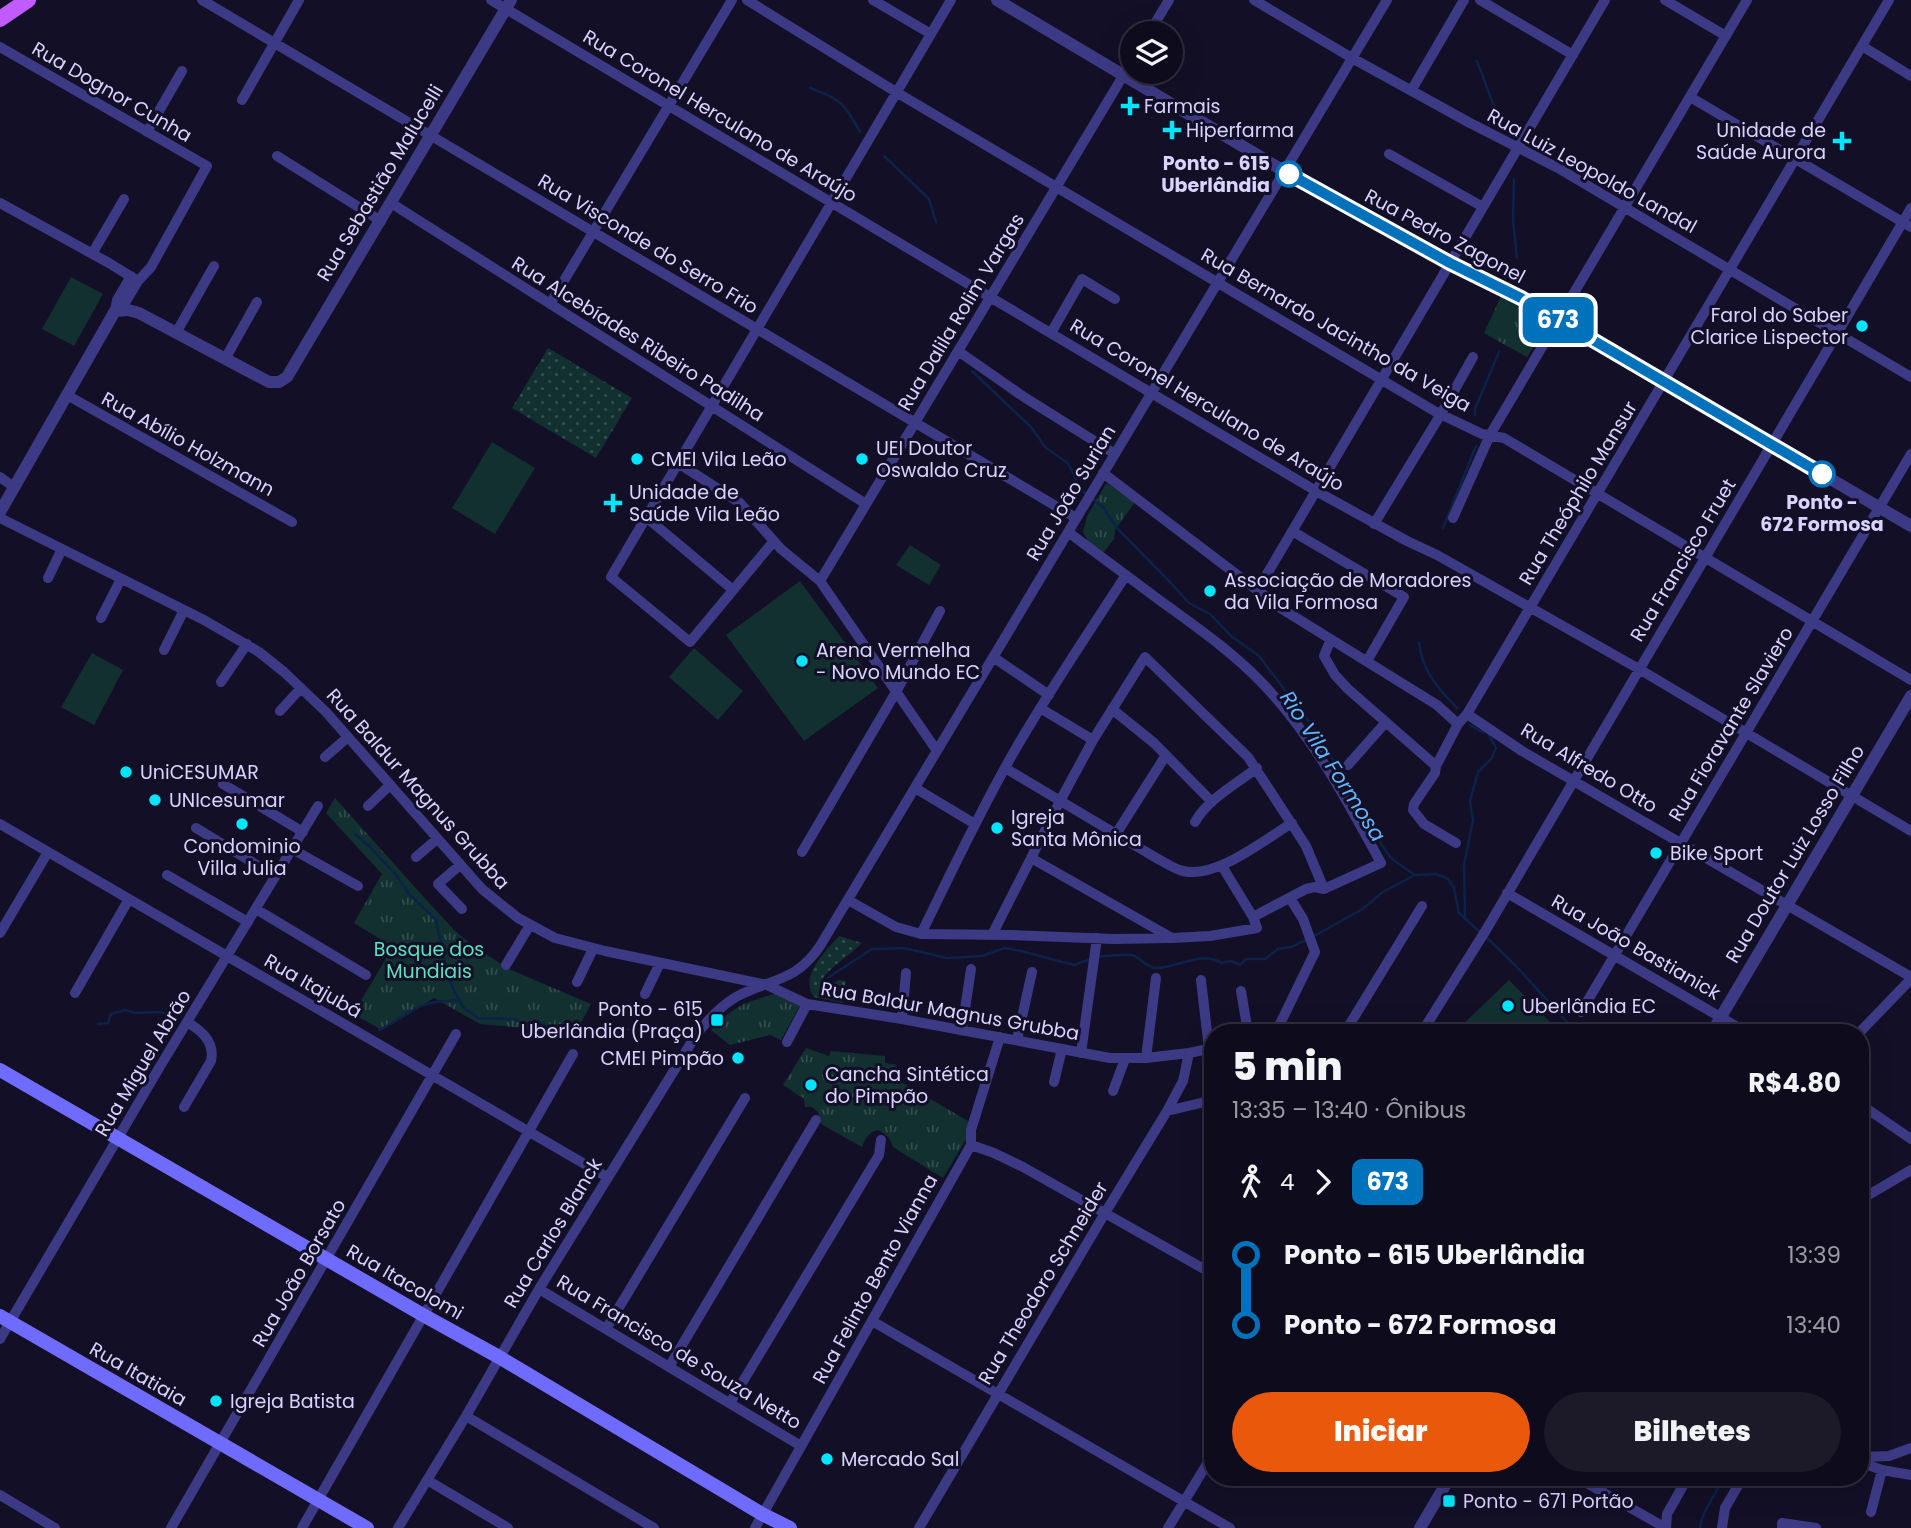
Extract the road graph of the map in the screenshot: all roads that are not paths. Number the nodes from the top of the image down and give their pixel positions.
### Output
1 (28, 0) edge
2 (202, 0) edge
3 (299, 0) edge
4 (491, 0) edge
5 (732, 0) edge
6 (747, 0) edge
7 (873, 0) edge
8 (951, 0) edge
9 (997, 0) edge
10 (1169, 0) edge
11 (1254, 0) edge
12 (1387, 0) edge
13 (1464, 0) edge
14 (1480, 0) edge
15 (1605, 0) edge
16 (1665, 0) edge
17 (1747, 0) edge
18 (1889, 0) edge
19 (509, 4) edge
20 (0, 19) edge
21 (1156, 21) edge
22 (931, 34) junction
23 (1726, 36) junction
24 (274, 43) junction
25 (1862, 46) junction
26 (0, 47) edge
27 (1573, 55) junction
28 (1352, 58) junction
29 (182, 71) dead end
30 (1120, 73) edge
31 (1911, 76) edge
32 (1120, 82) edge
33 (1139, 84) edge
34 (1411, 91) junction
35 (897, 92) junction
36 (1690, 97) junction
37 (242, 100) dead end
38 (668, 105) junction
39 (147, 132) junction
40 (431, 136) junction
41 (1518, 147) junction
42 (1389, 154) dead end
43 (277, 156) dead end
44 (1795, 159) junction
45 (1284, 171) junction
46 (1057, 187) junction
47 (124, 199) dead end
48 (832, 202) junction
49 (0, 203) edge
50 (391, 203) junction
51 (1483, 207) junction
52 (1625, 208) junction
53 (1911, 208) edge
54 (381, 221) junction
55 (1907, 224) edge
56 (593, 232) junction
57 (92, 254) junction
58 (1450, 263) junction
59 (214, 266) dead end
60 (1730, 270) junction
61 (134, 279) junction
62 (1218, 282) junction
63 (990, 297) junction
64 (1115, 299) dead end
65 (257, 302) dead end
66 (550, 304) junction
67 (115, 312) junction
68 (1558, 320) junction
69 (757, 329) junction
70 (176, 333) junction
71 (1051, 333) junction
72 (1837, 333) junction
73 (958, 351) junction
74 (1474, 357) dead end
75 (225, 359) junction
76 (1911, 377) edge
77 (1382, 379) junction
78 (1664, 381) junction
79 (1152, 393) junction
80 (67, 395) junction
81 (712, 407) junction
82 (1441, 415) junction
83 (915, 422) junction
84 (1490, 435) junction
85 (1772, 444) junction
86 (1115, 454) junction
87 (1911, 454) edge
88 (678, 463) junction
89 (1103, 473) junction
90 (0, 477) edge
91 (14, 487) junction
92 (1316, 491) junction
93 (1597, 494) junction
94 (866, 505) junction
95 (1880, 508) junction
96 (0, 512) edge
97 (646, 517) junction
98 (0, 518) edge
99 (1076, 518) junction
100 (1453, 518) dead end
101 (292, 522) dead end
102 (1374, 524) junction
103 (1911, 526) edge
104 (1292, 531) junction
105 (1068, 532) junction
106 (774, 542) junction
107 (62, 549) junction
108 (1705, 558) junction
109 (1126, 575) junction
110 (48, 578) dead end
111 (121, 579) junction
112 (820, 581) junction
113 (733, 590) junction
114 (1257, 591) junction
115 (1530, 607) junction
116 (184, 610) junction
117 (940, 611) dead end
118 (101, 618) dead end
119 (1812, 622) junction
120 (1331, 639) junction
121 (247, 644) junction
122 (164, 650) dead end
123 (993, 657) junction
124 (1367, 662) junction
125 (1639, 669) junction
126 (1911, 680) edge
127 (221, 682) dead end
128 (301, 688) junction
129 (896, 692) junction
130 (1048, 695) junction
131 (1911, 696) edge
132 (1040, 708) junction
133 (1112, 709) junction
134 (280, 711) dead end
135 (1463, 719) junction
136 (1385, 722) junction
137 (1746, 733) junction
138 (348, 737) junction
139 (1093, 740) junction
140 (937, 751) junction
141 (1166, 755) junction
142 (325, 757) dead end
143 (1348, 765) dead end
144 (1436, 766) junction
145 (1005, 768) junction
146 (1257, 768) junction
147 (229, 772) dead end
148 (1574, 780) junction
149 (390, 785) junction
150 (915, 788) junction
151 (1852, 796) junction
152 (1060, 801) junction
153 (1212, 802) junction
154 (318, 806) dead end
155 (368, 806) dead end
156 (1195, 822) dead end
157 (1292, 823) junction
158 (0, 824) edge
159 (975, 824) junction
160 (196, 828) dead end
161 (1911, 831) edge
162 (303, 832) junction
163 (1116, 834) junction
164 (437, 839) junction
165 (1456, 843) dead end
166 (1681, 843) junction
167 (292, 849) junction
168 (48, 852) junction
169 (802, 852) dead end
170 (416, 857) dead end
171 (1031, 858) junction
172 (460, 865) junction
173 (1222, 866) junction
174 (167, 875) dead end
175 (275, 876) junction
176 (358, 886) dead end
177 (1324, 888) junction
178 (1507, 893) junction
179 (1290, 898) junction
180 (129, 899) junction
181 (848, 900) junction
182 (1787, 905) junction
183 (1422, 906) dead end
184 (256, 909) junction
185 (462, 909) dead end
186 (1253, 916) junction
187 (248, 922) junction
188 (530, 925) junction
189 (0, 933) edge
190 (921, 934) junction
191 (992, 935) junction
192 (1097, 938) junction
193 (1172, 938) junction
194 (593, 949) junction
195 (1615, 955) junction
196 (227, 956) junction
197 (660, 963) junction
198 (506, 965) dead end
199 (971, 969) dead end
200 (1032, 972) dead end
201 (906, 973) dead end
202 (366, 975) dead end
203 (1156, 978) dead end
204 (1911, 978) edge
205 (1201, 980) dead end
206 (578, 982) dead end
207 (767, 985) junction
208 (1241, 991) dead end
209 (75, 993) dead end
210 (645, 993) dead end
211 (807, 1004) junction
212 (1581, 1012) dead end
213 (1721, 1017) junction
214 (902, 1019) junction
215 (187, 1022) junction
216 (1207, 1024) edge
217 (1247, 1024) edge
218 (1279, 1024) edge
219 (1350, 1024) edge
220 (1427, 1024) edge
221 (1717, 1024) edge
222 (1733, 1024) edge
223 (1868, 1024) edge
224 (962, 1030) junction
225 (456, 1034) dead end
226 (1000, 1037) junction
227 (1017, 1040) junction
228 (787, 1042) dead end
229 (1062, 1049) junction
230 (1204, 1050) edge
231 (1081, 1053) junction
232 (1189, 1053) junction
233 (573, 1054) dead end
234 (1146, 1058) junction
235 (1125, 1059) junction
236 (0, 1070) edge
237 (433, 1076) junction
238 (1054, 1083) dead end
239 (1113, 1091) dead end
240 (745, 1098) dead end
241 (1204, 1102) edge
242 (184, 1107) dead end
243 (1869, 1110) edge
244 (1167, 1111) junction
245 (816, 1120) dead end
246 (528, 1131) junction
247 (118, 1139) junction
248 (1911, 1139) edge
249 (881, 1140) dead end
250 (971, 1145) junction
251 (1911, 1170) edge
252 (607, 1177) junction
253 (1869, 1195) edge
254 (1105, 1213) junction
255 (327, 1259) junction
256 (1204, 1268) edge
257 (539, 1289) junction
258 (423, 1315) junction
259 (5, 1319) edge
260 (872, 1321) junction
261 (606, 1329) junction
262 (0, 1339) edge
263 (499, 1357) junction
264 (669, 1367) junction
265 (998, 1393) junction
266 (730, 1403) junction
267 (466, 1416) junction
268 (221, 1444) junction
269 (801, 1446) junction
270 (1911, 1448) edge
271 (1896, 1453) junction
272 (1869, 1457) edge
273 (1869, 1465) edge
274 (1204, 1469) edge
275 (1882, 1470) junction
276 (1899, 1473) junction
277 (1911, 1475) edge
278 (426, 1480) junction
279 (1445, 1486) edge
280 (1592, 1486) edge
281 (1683, 1486) edge
282 (1738, 1486) edge
283 (0, 1494) edge
284 (319, 1500) junction
285 (1184, 1501) junction
286 (1871, 1512) dead end
287 (762, 1514) junction
288 (55, 1528) edge
289 (171, 1528) edge
290 (302, 1528) edge
291 (367, 1528) edge
292 (398, 1528) edge
293 (508, 1528) edge
294 (654, 1528) edge
295 (755, 1528) edge
296 (790, 1528) edge
297 (919, 1528) edge
298 (1168, 1528) edge
299 (1230, 1528) edge
300 (1420, 1528) edge
301 (1666, 1528) edge
302 (1721, 1528) edge
303 (1782, 1528) edge
304 (1816, 1528) edge

1 - 20 main road
2 - 24 street, Rua Visconde do Serro Frio
3 - 24 street
4 - 19 street, Rua Coronel Herculano de Araújo
5 - 38 street
6 - 35 street, Rua Bernardo Jacintho da Veiga
7 - 22 street
8 - 22 street
9 - 30 street, Rua Pedro Zagonel
10 - 21 street
11 - 28 street, Rua Luiz Leopoldo Landal
12 - 28 street, Rua João Surian
13 - 34 street
14 - 27 street
15 - 27 street
16 - 23 street
17 - 23 street
18 - 25 street, Rua Theóphilo Mansur
19 - 38 street, Rua Coronel Herculano de Araújo
19 - 40 street, Rua Sebastião Malucelli
22 - 35 street
23 - 36 street
24 - 37 street
24 - 40 street, Rua Visconde do Serro Frio
25 - 31 street
25 - 44 street, Rua Theóphilo Mansur
26 - 39 street, Rua Dognor Cunha
27 - 41 street
28 - 34 street, Rua Luiz Leopoldo Landal
28 - 45 street, Rua João Surian
29 - 39 street
32 - 46 street, Rua Dalila Rolim Vargas
33 - 45 street, Rua Pedro Zagonel
34 - 41 street, Rua Luiz Leopoldo Landal
35 - 46 street, Rua Bernardo Jacintho da Veiga
35 - 48 street
36 - 44 street
36 - 52 street
38 - 48 street, Rua Coronel Herculano de Araújo
38 - 56 street
39 - 61 street, Rua Dognor Cunha
40 - 50 street, Rua Sebastião Malucelli
40 - 56 street, Rua Visconde do Serro Frio
41 - 51 street
41 - 52 street, Rua Luiz Leopoldo Landal
42 - 51 street
43 - 54 street
44 - 55 street
44 - 60 street, Rua Theóphilo Mansur
45 - 58 street, Rua Pedro Zagonel
45 - 62 street, Rua João Surian
46 - 62 street, Rua Bernardo Jacintho da Veiga
46 - 63 street, Rua Dalila Rolim Vargas
47 - 57 street
48 - 63 street, Rua Coronel Herculano de Araújo
48 - 69 street
49 - 57 street
50 - 54 street, Rua Sebastião Malucelli
50 - 66 street, Rua Alcebíades Ribeiro Padilha
51 - 58 street
52 - 60 street, Rua Luiz Leopoldo Landal
52 - 68 street
53 - 55 street, Rua Francisco Fruet
54 - 75 street, Rua Sebastião Malucelli
55 - 72 street, Rua Francisco Fruet
56 - 66 street
56 - 69 street, Rua Visconde do Serro Frio
57 - 61 street
58 - 68 street, Rua Pedro Zagonel
58 - 77 street
59 - 70 street
60 - 72 street, Rua Luiz Leopoldo Landal
60 - 78 street, Rua Theóphilo Mansur
61 - 67 street
62 - 77 street, Rua Bernardo Jacintho da Veiga
62 - 79 street, Rua João Surian
63 - 71 street, Rua Coronel Herculano de Araújo
63 - 73 street, Rua Dalila Rolim Vargas
64 - 71 street
65 - 75 street
66 - 81 street, Rua Alcebíades Ribeiro Padilha
67 - 70 street
67 - 80 street
68 - 78 street, Rua Pedro Zagonel
68 - 84 street
69 - 81 street
69 - 83 street, Rua Visconde do Serro Frio
70 - 75 street
71 - 79 street, Rua Coronel Herculano de Araújo
72 - 76 street, Rua Luiz Leopoldo Landal
72 - 85 street, Rua Francisco Fruet
73 - 83 street, Rua Dalila Rolim Vargas
73 - 86 street
74 - 82 street
77 - 82 street, Rua Bernardo Jacintho da Veiga
77 - 92 street
78 - 85 street, Rua Pedro Zagonel
78 - 93 street, Rua Theóphilo Mansur
79 - 86 street, Rua João Surian
79 - 92 street, Rua Coronel Herculano de Araújo
80 - 91 street
80 - 101 street, Rua Abílio Holzmann
81 - 88 street
81 - 94 street, Rua Alcebíades Ribeiro Padilha
82 - 84 street, Rua Bernardo Jacintho da Veiga
82 - 102 street
83 - 94 street, Rua Dalila Rolim Vargas
83 - 99 street, Rua Visconde do Serro Frio
84 - 93 street, Rua Bernardo Jacintho da Veiga
84 - 100 street
85 - 95 street, Rua Pedro Zagonel
85 - 108 street, Rua Francisco Fruet
86 - 89 street, Rua João Surian
87 - 95 street, Rua Fioravante Slaviero
88 - 97 street
88 - 106 street
89 - 99 street, Rua João Surian
89 - 114 street, Rua Alfredo Otto
90 - 91 street
91 - 96 street
92 - 102 street, Rua Coronel Herculano de Araújo
92 - 104 street
93 - 108 street, Rua Bernardo Jacintho da Veiga
93 - 115 street, Rua Theóphilo Mansur
94 - 112 street, Rua Dalila Rolim Vargas
95 - 103 street, Rua Pedro Zagonel
95 - 119 street, Rua Fioravante Slaviero
97 - 113 street
97 - 113 street
98 - 107 street, Rua Baldur Magnus Grubba
99 - 105 street, Rua João Surian
102 - 115 street, Rua Coronel Herculano de Araújo
104 - 114 street
104 - 124 street
105 - 109 street
105 - 123 street, Rua João Surian
106 - 112 street
106 - 113 street
107 - 110 street
107 - 111 street, Rua Baldur Magnus Grubba
108 - 119 street, Rua Bernardo Jacintho da Veiga
108 - 125 street, Rua Francisco Fruet
109 - 130 street
109 - 177 street
111 - 116 street, Rua Baldur Magnus Grubba
111 - 118 street
112 - 129 street
114 - 120 street, Rua Alfredo Otto
115 - 125 street, Rua Coronel Herculano de Araújo
115 - 135 street, Rua Theóphilo Mansur
116 - 121 street, Rua Baldur Magnus Grubba
116 - 122 street
117 - 129 street
119 - 126 street, Rua Bernardo Jacintho da Veiga
119 - 137 street, Rua Fioravante Slaviero
120 - 124 street, Rua Alfredo Otto
120 - 136 street
121 - 127 street
121 - 128 street, Rua Baldur Magnus Grubba
123 - 130 street
123 - 140 street, Rua João Surian
124 - 135 street, Rua Alfredo Otto
125 - 137 street, Rua Coronel Herculano de Araújo
125 - 148 street, Rua Francisco Fruet
128 - 134 street
128 - 138 street, Rua Baldur Magnus Grubba
129 - 140 street
129 - 169 street
130 - 132 street
131 - 151 street, Rua Doutor Luiz Losso Filho
132 - 139 street
132 - 145 street
133 - 139 street
133 - 141 street
133 - 146 street
135 - 144 street, Rua Theóphilo Mansur
135 - 148 street, Rua Alfredo Otto
136 - 143 street
136 - 144 street
137 - 151 street, Rua Coronel Herculano de Araújo
137 - 166 street, Rua Fioravante Slaviero
138 - 142 street
138 - 149 street, Rua Baldur Magnus Grubba
139 - 152 street
140 - 150 street, Rua João Surian
141 - 153 street
141 - 163 street
144 - 165 street, Rua Theóphilo Mansur
145 - 152 street
145 - 159 street
146 - 153 street
146 - 157 street
147 - 162 street
148 - 166 street, Rua Alfredo Otto
148 - 178 street, Rua Francisco Fruet
149 - 155 street
149 - 164 street, Rua Baldur Magnus Grubba
150 - 159 street
150 - 181 street, Rua João Surian
151 - 161 street, Rua Coronel Herculano de Araújo
151 - 182 street, Rua Doutor Luiz Losso Filho
152 - 163 street
152 - 171 street
153 - 156 street
154 - 162 street, Rua Miguel Abrão
157 - 173 street
157 - 177 street
158 - 168 street, Rua Itajubá
159 - 190 street
160 - 175 street
162 - 167 street, Rua Miguel Abrão
163 - 173 street
164 - 170 street
164 - 172 street, Rua Baldur Magnus Grubba
166 - 182 street, Rua Alfredo Otto
166 - 195 street, Rua Fioravante Slaviero
167 - 175 street, Rua Miguel Abrão
167 - 176 street
168 - 180 street, Rua Itajubá
168 - 189 street
171 - 191 street
171 - 193 street
172 - 185 street
172 - 188 street, Rua Baldur Magnus Grubba
173 - 186 street
174 - 187 street
175 - 184 street, Rua Miguel Abrão
177 - 179 street
178 - 195 street, Rua João Bastianick
178 - 220 street, Rua Francisco Fruet
179 - 186 street
179 - 218 street
180 - 196 street, Rua Itajubá
180 - 209 street
181 - 190 street
181 - 207 street, Rua João Surian
182 - 204 street, Rua Alfredo Otto
182 - 213 street, Rua Doutor Luiz Losso Filho
183 - 219 street
184 - 187 street, Rua Miguel Abrão
184 - 202 street
186 - 193 street
187 - 196 street, Rua Miguel Abrão
188 - 194 street, Rua Baldur Magnus Grubba
188 - 198 street
190 - 191 street
191 - 192 street
192 - 193 street
192 - 231 street
194 - 197 street, Rua Baldur Magnus Grubba
194 - 206 street
195 - 212 street, Rua Fioravante Slaviero
195 - 213 street, Rua João Bastianick
196 - 215 street, Rua Miguel Abrão
196 - 237 street, Rua Itajubá
197 - 207 street, Rua Baldur Magnus Grubba
197 - 210 street
199 - 224 street
200 - 227 street
201 - 214 street
203 - 234 street
204 - 223 street
205 - 216 street
207 - 211 street, Rua Baldur Magnus Grubba
207 - 252 street, Rua Carlos Blanck
208 - 217 street
211 - 214 street, Rua Baldur Magnus Grubba
211 - 228 street
213 - 221 street, Rua Doutor Luiz Losso Filho
213 - 222 street, Rua João Bastianick
214 - 224 street, Rua Baldur Magnus Grubba
215 - 242 street
215 - 247 street, Rua Miguel Abrão
224 - 226 street, Rua Baldur Magnus Grubba
225 - 237 street, Rua João Borsato
226 - 227 street, Rua Baldur Magnus Grubba
226 - 250 street, Rua Felinto Bento Vianna
227 - 229 street, Rua Baldur Magnus Grubba
229 - 231 street, Rua Baldur Magnus Grubba
229 - 238 street
230 - 232 street, Rua Baldur Magnus Grubba
231 - 235 street, Rua Baldur Magnus Grubba
232 - 234 street, Rua Baldur Magnus Grubba
232 - 244 street, Rua Theodoro Schneider
233 - 246 street
234 - 235 street, Rua Baldur Magnus Grubba
235 - 239 street
236 - 247 main road, Rua Itacolomi
237 - 246 street, Rua Itajubá
237 - 255 street, Rua João Borsato
240 - 261 street
241 - 244 street
243 - 248 street
244 - 254 street, Rua Theodoro Schneider
245 - 264 street
246 - 252 street, Rua Itajubá
246 - 258 street
247 - 255 main road, Rua Itacolomi
247 - 259 street, Rua Miguel Abrão
249 - 266 street
250 - 254 street
250 - 260 street, Rua Felinto Bento Vianna
251 - 253 street
252 - 257 street, Rua Carlos Blanck
254 - 256 street
254 - 265 street, Rua Theodoro Schneider
255 - 258 main road, Rua Itacolomi
255 - 268 street, Rua João Borsato
257 - 261 street, Rua Francisco de Souza Netto
257 - 263 street, Rua Carlos Blanck
258 - 263 main road, Rua Itacolomi
258 - 284 street
259 - 262 street, Rua Miguel Abrão
259 - 268 main road, Rua Itatiaia
260 - 265 street
260 - 269 street, Rua Felinto Bento Vianna
261 - 264 street, Rua Francisco de Souza Netto
263 - 267 street, Rua Carlos Blanck
263 - 287 main road, Rua Itacolomi
264 - 266 street, Rua Francisco de Souza Netto
265 - 285 street
265 - 297 street, Rua Theodoro Schneider
266 - 269 street, Rua Francisco de Souza Netto
267 - 278 street, Rua Carlos Blanck
267 - 294 street
268 - 284 main road, Rua Itatiaia
268 - 289 street, Rua João Borsato
269 - 287 street, Rua Felinto Bento Vianna
270 - 271 street
271 - 272 street
271 - 276 street
273 - 275 street
274 - 285 street
275 - 276 street
275 - 286 street
276 - 277 street
278 - 292 street, Rua Carlos Blanck
278 - 293 street
279 - 300 street
280 - 301 street
281 - 301 street
282 - 302 street
283 - 288 street
284 - 290 street
284 - 291 main road, Rua Itatiaia
285 - 298 street
285 - 299 street
287 - 295 street, Rua Felinto Bento Vianna
287 - 296 main road, Rua Itacolomi
303 - 304 street

